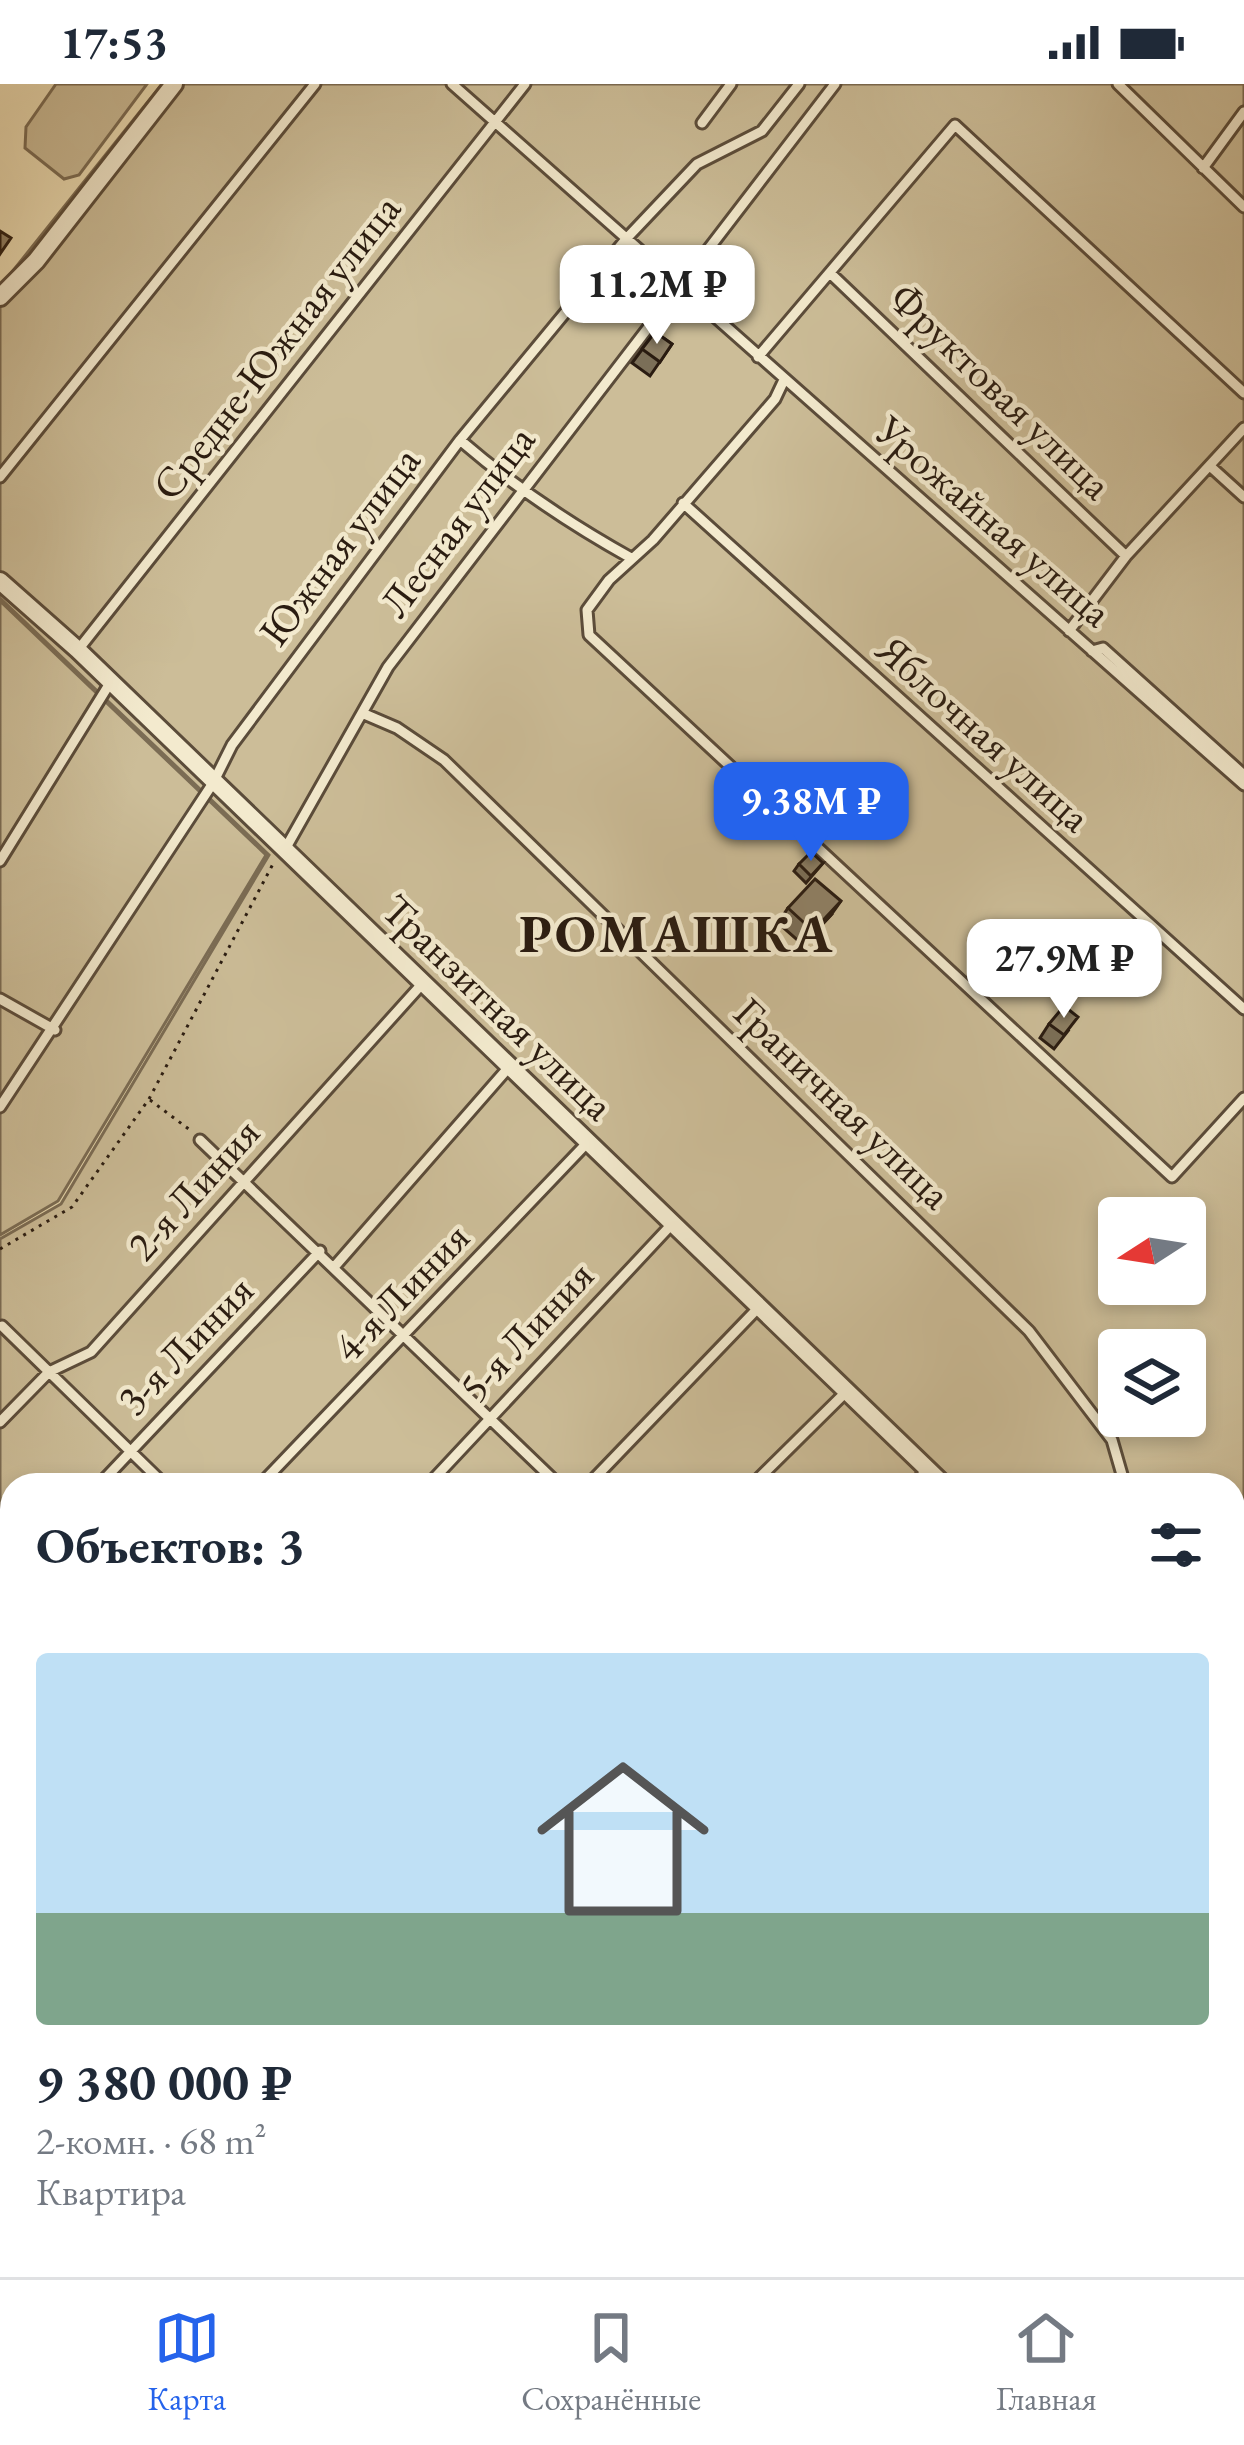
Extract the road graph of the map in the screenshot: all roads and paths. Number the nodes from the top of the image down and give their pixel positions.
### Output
1 (174, 84) edge
2 (315, 84) edge
3 (452, 84) edge
4 (525, 84) edge
5 (731, 84) edge
6 (800, 84) edge
7 (835, 84) edge
8 (1118, 84) edge
9 (1244, 112) edge
10 (495, 122) junction
11 (702, 123) dead end
12 (1203, 168) junction
13 (1244, 207) edge
14 (626, 238) junction
15 (830, 273) junction
16 (680, 288) junction
17 (0, 297) edge
18 (758, 357) junction
19 (784, 380) junction
20 (1244, 393) edge
21 (1244, 428) edge
22 (460, 440) junction
23 (1211, 467) junction
24 (0, 477) edge
25 (519, 491) junction
26 (1244, 497) edge
27 (683, 503) junction
28 (1126, 556) junction
29 (632, 557) junction
30 (0, 581) edge
31 (1070, 631) junction
32 (78, 650) junction
33 (1092, 651) junction
34 (110, 682) junction
35 (362, 713) junction
36 (1244, 775) edge
37 (213, 783) junction
38 (1244, 785) edge
39 (286, 847) junction
40 (0, 861) edge
41 (422, 983) junction
42 (0, 999) edge
43 (1244, 1009) edge
44 (55, 1030) junction
45 (509, 1067) junction
46 (1244, 1098) edge
47 (148, 1099) junction
48 (0, 1107) edge
49 (200, 1140) joint
50 (587, 1142) junction
51 (246, 1180) junction
52 (672, 1224) junction
53 (0, 1250) edge
54 (320, 1251) junction
55 (335, 1266) junction
56 (759, 1307) junction
57 (2, 1326) edge
58 (406, 1336) junction
59 (49, 1372) junction
60 (847, 1391) junction
61 (490, 1418) junction
62 (0, 1422) edge
63 (130, 1450) junction
64 (928, 1469) junction
65 (110, 1473) edge
66 (153, 1473) edge
67 (272, 1473) edge
68 (439, 1473) edge
69 (547, 1473) edge
70 (600, 1473) edge
71 (764, 1473) edge
72 (924, 1473) edge
73 (932, 1473) edge
74 (1122, 1473) edge

1 - 17 street
2 - 24 lane
3 - 10 lane, Урожайная улица
4 - 10 lane, Средне-Южная улица
5 - 11 lane
6 - 14 lane, Южная улица
7 - 16 lane, Лесная улица
8 - 12 lane
9 - 12 lane
10 - 14 lane, Урожайная улица
10 - 32 lane, Средне-Южная улица
12 - 13 lane
14 - 16 lane, Урожайная улица
14 - 22 lane, Южная улица
15 - 18 lane
15 - 20 lane
15 - 28 lane, Фруктовая улица
16 - 18 lane, Урожайная улица
16 - 25 lane, Лесная улица
18 - 19 lane, Урожайная улица
19 - 27 lane
19 - 31 lane, Урожайная улица
21 - 23 lane
22 - 25 lane
22 - 37 lane, Южная улица
23 - 26 lane
23 - 28 lane
25 - 29 lane
25 - 35 lane, Лесная улица
27 - 29 lane
27 - 43 lane, Яблочная улица
28 - 31 lane
29 - 46 lane
30 - 32 street, Транзитная улица
31 - 33 lane, Урожайная улица
32 - 34 street, Транзитная улица
33 - 36 lane
33 - 38 lane, Урожайная улица
34 - 37 street, Транзитная улица
34 - 40 lane
35 - 39 lane, Лесная улица
35 - 74 lane, Граничная улица
37 - 39 street, Транзитная улица
37 - 44 lane, Южная улица
39 - 41 street, Транзитная улица
39 - 47 path
41 - 45 street, Транзитная улица
41 - 51 lane, 2-я Линия
42 - 44 lane
44 - 48 lane, Южная улица
45 - 50 street, Транзитная улица
45 - 55 lane
47 - 49 path
47 - 53 path
49 - 51 lane
50 - 52 street, Транзитная улица
50 - 58 lane, 4-я Линия
51 - 54 lane
51 - 59 lane, 2-я Линия
52 - 56 street, Транзитная улица
52 - 61 lane, 5-я Линия
54 - 55 lane
54 - 63 lane, 3-я Линия
55 - 58 lane
56 - 60 street, Транзитная улица
56 - 70 lane
57 - 59 lane
58 - 61 lane
58 - 67 lane, 4-я Линия
59 - 62 lane, 2-я Линия
59 - 63 lane
60 - 64 street, Транзитная улица
60 - 71 lane
61 - 68 lane, 5-я Линия
61 - 69 lane
63 - 65 lane, 3-я Линия
63 - 66 lane
64 - 72 lane
64 - 73 street, Транзитная улица

